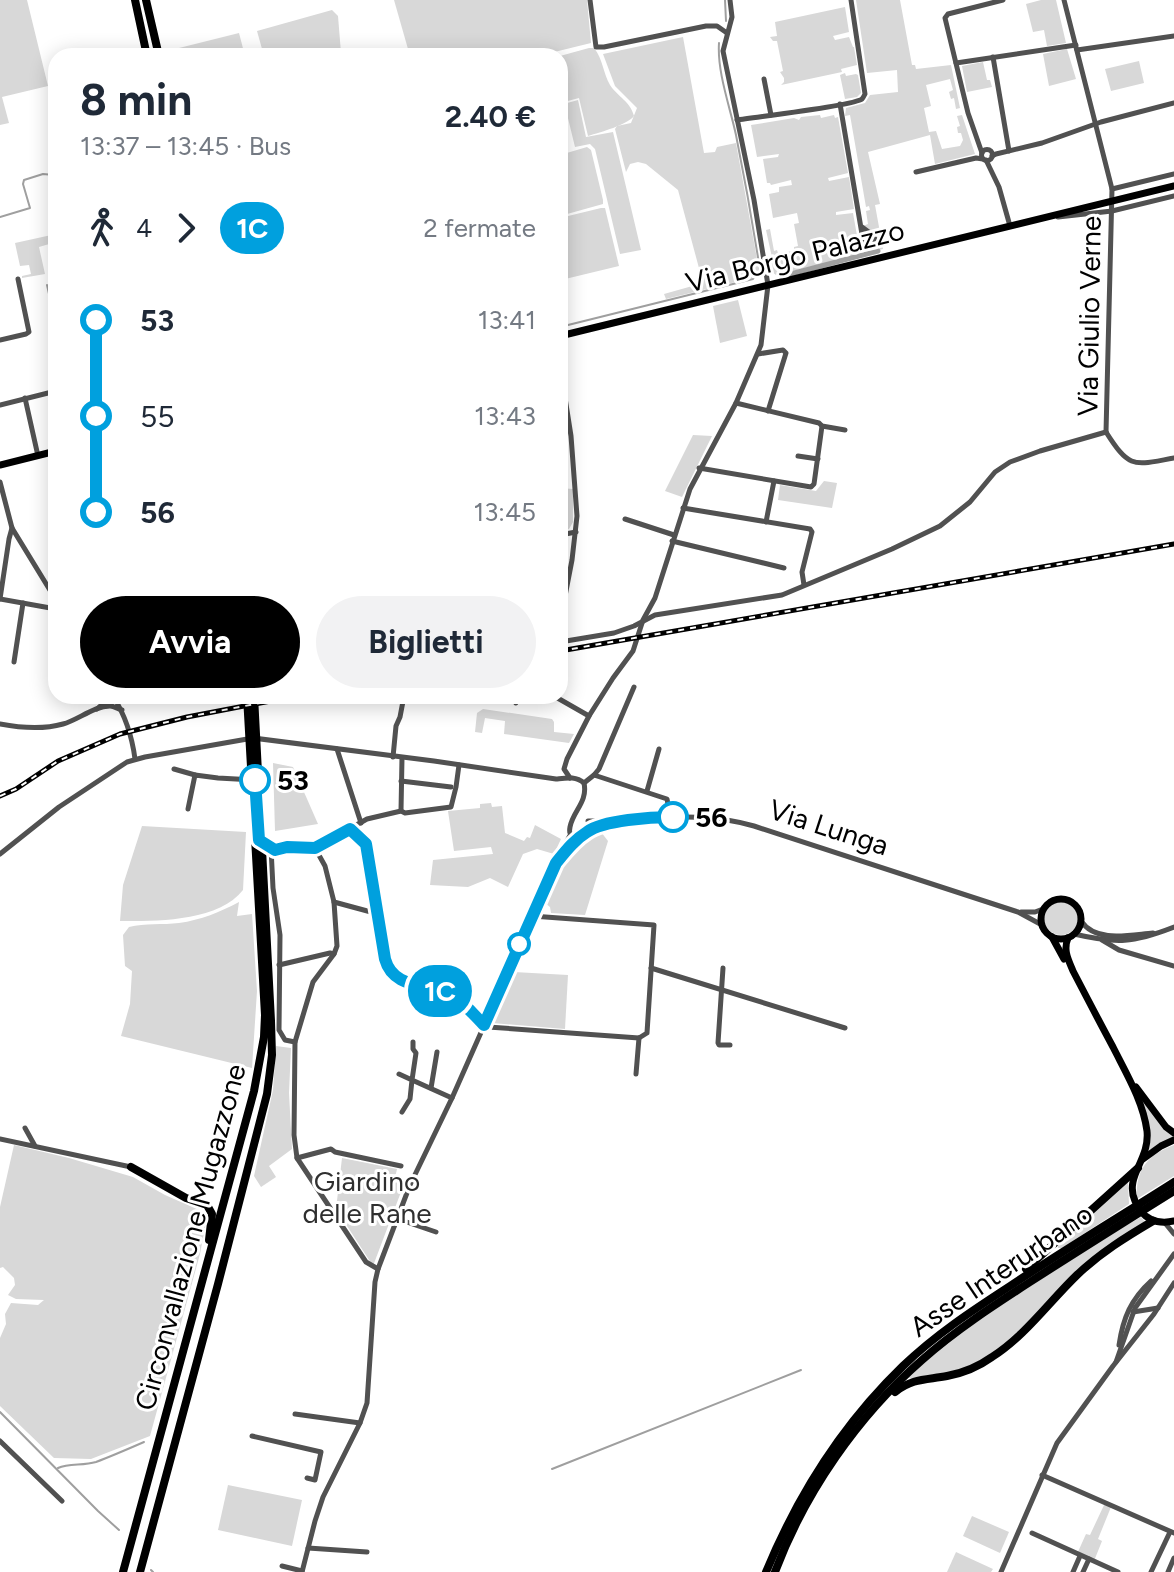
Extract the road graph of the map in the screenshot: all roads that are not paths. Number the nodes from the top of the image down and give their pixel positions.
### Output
1 (135, 0) edge
2 (146, 0) edge
3 (590, 0) edge
4 (730, 0) edge
5 (851, 0) edge
6 (1003, 0) edge
7 (1064, 0) edge
8 (727, 34) junction
9 (1174, 36) edge
10 (145, 48) edge
11 (157, 48) edge
12 (1076, 48) junction
13 (993, 57) junction
14 (956, 63) junction
15 (764, 79) dead end
16 (1174, 103) edge
17 (840, 104) junction
18 (771, 115) junction
19 (737, 120) junction
20 (1095, 124) junction
21 (1009, 151) junction
22 (987, 157) junction
23 (916, 172) dead end
24 (1174, 174) edge
25 (1174, 186) edge
26 (1112, 189) junction
27 (1174, 196) edge
28 (1112, 201) junction
29 (1112, 211) junction
30 (1041, 219) junction
31 (1010, 226) junction
32 (862, 227) dead end
33 (18, 279) dead end
34 (768, 285) junction
35 (568, 334) edge
36 (0, 340) edge
37 (758, 354) junction
38 (48, 393) edge
39 (25, 398) junction
40 (736, 403) junction
41 (0, 405) edge
42 (768, 411) junction
43 (568, 423) edge
44 (822, 426) junction
45 (845, 430) dead end
46 (1106, 432) junction
47 (48, 453) edge
48 (38, 456) junction
49 (798, 456) dead end
50 (1174, 458) edge
51 (818, 459) junction
52 (0, 465) edge
53 (699, 468) junction
54 (774, 481) junction
55 (0, 482) edge
56 (683, 508) junction
57 (625, 519) dead end
58 (766, 522) junction
59 (11, 530) junction
60 (576, 532) junction
61 (568, 534) edge
62 (0, 535) edge
63 (673, 538) junction
64 (784, 568) dead end
65 (568, 577) edge
66 (804, 586) junction
67 (48, 588) edge
68 (0, 599) edge
69 (23, 603) junction
70 (48, 608) edge
71 (643, 620) junction
72 (568, 641) edge
73 (14, 662) dead end
74 (634, 687) dead end
75 (103, 704) edge
76 (117, 704) edge
77 (248, 704) edge
78 (254, 704) edge
79 (403, 704) edge
80 (568, 704) edge
81 (96, 710) junction
82 (122, 710) junction
83 (589, 716) junction
84 (0, 724) edge
85 (253, 738) junction
86 (337, 749) junction
87 (659, 749) dead end
88 (393, 757) junction
89 (402, 758) junction
90 (135, 759) junction
91 (459, 765) junction
92 (174, 769) dead end
93 (564, 769) junction
94 (195, 775) junction
95 (594, 775) junction
96 (570, 778) junction
97 (556, 779) junction
98 (255, 780) junction
99 (401, 781) junction
100 (584, 783) junction
101 (451, 787) dead end
102 (647, 791) junction
103 (668, 804) dead end
104 (188, 809) dead end
105 (401, 811) junction
106 (573, 820) junction
107 (588, 821) junction
108 (621, 821) junction
109 (361, 823) junction
110 (350, 829) junction
111 (588, 831) junction
112 (571, 834) junction
113 (579, 838) junction
114 (271, 848) junction
115 (315, 848) junction
116 (0, 854) edge
117 (556, 863) junction
118 (334, 902) junction
119 (263, 909) junction
120 (1043, 909) junction
121 (377, 912) junction
122 (1018, 912) junction
123 (532, 916) junction
124 (1081, 921) junction
125 (1042, 925) junction
126 (1174, 927) edge
127 (1158, 933) junction
128 (1071, 936) junction
129 (1052, 937) junction
130 (1101, 940) junction
131 (1113, 941) junction
132 (1116, 949) junction
133 (334, 954) junction
134 (279, 965) junction
135 (1174, 966) edge
136 (651, 968) junction
137 (723, 968) dead end
138 (1073, 971) junction
139 (722, 990) junction
140 (484, 1025) junction
141 (845, 1028) dead end
142 (639, 1038) junction
143 (295, 1042) junction
144 (413, 1042) dead end
145 (730, 1045) dead end
146 (437, 1052) dead end
147 (399, 1074) dead end
148 (636, 1074) dead end
149 (1130, 1079) junction
150 (412, 1080) junction
151 (431, 1088) junction
152 (452, 1098) junction
153 (402, 1112) dead end
154 (25, 1128) dead end
155 (1174, 1133) edge
156 (0, 1139) edge
157 (1174, 1140) edge
158 (36, 1147) junction
159 (297, 1158) junction
160 (1143, 1159) junction
161 (401, 1166) dead end
162 (131, 1167) joint
163 (1138, 1168) junction
164 (1174, 1182) edge
165 (1174, 1191) edge
166 (1125, 1218) junction
167 (398, 1219) junction
168 (1153, 1221) junction
169 (1174, 1221) edge
170 (1165, 1223) junction
171 (436, 1232) dead end
172 (1174, 1234) edge
173 (1174, 1254) edge
174 (205, 1269) junction
175 (378, 1269) junction
176 (1163, 1269) junction
177 (1174, 1283) edge
178 (1006, 1288) junction
179 (1140, 1291) junction
180 (1140, 1300) junction
181 (1152, 1312) junction
182 (1130, 1316) junction
183 (1122, 1327) junction
184 (1142, 1331) junction
185 (1114, 1364) junction
186 (295, 1414) dead end
187 (360, 1423) junction
188 (252, 1436) dead end
189 (0, 1441) edge
190 (845, 1445) junction
191 (1042, 1475) junction
192 (307, 1478) dead end
193 (62, 1501) dead end
194 (1172, 1532) edge
195 (1032, 1533) dead end
196 (308, 1548) junction
197 (367, 1552) dead end
198 (1080, 1556) junction
199 (1174, 1558) edge
200 (1089, 1559) junction
201 (282, 1566) dead end
202 (124, 1569) edge
203 (140, 1572) edge
204 (302, 1572) edge
205 (766, 1572) edge
206 (776, 1572) edge
207 (1001, 1572) edge
208 (1073, 1572) edge
209 (1083, 1572) edge
210 (1118, 1572) edge
211 (1151, 1572) edge
212 (1168, 1572) edge

1 - 10 highway
2 - 11 highway
3 - 8 street
4 - 8 street
5 - 17 street
6 - 14 street
7 - 12 street, Via Giulio Verne
8 - 19 street
9 - 12 street
12 - 13 street
12 - 20 street, Via Giulio Verne
13 - 14 street
13 - 21 street
14 - 22 street
15 - 18 street
16 - 20 street
17 - 18 street
17 - 32 street
18 - 19 street
19 - 34 street
20 - 21 street
20 - 26 street, Via Giulio Verne
21 - 22 street
22 - 23 street
22 - 31 street
24 - 26 street
25 - 28 main road, Via Borgo Palazzo
26 - 28 street, Via Giulio Verne
27 - 29 street, Via Borgo Palazzo
28 - 29 street, Via Giulio Verne
28 - 30 main road, Via Borgo Palazzo
29 - 30 street, Via Borgo Palazzo
29 - 46 street, Via Giulio Verne
30 - 31 main road, Via Borgo Palazzo
31 - 34 main road, Via Borgo Palazzo
33 - 36 street
34 - 35 main road, Via Borgo Palazzo
34 - 37 street
37 - 40 street
37 - 42 street
38 - 39 street
39 - 41 street
39 - 48 street
40 - 42 street
40 - 53 street
42 - 44 street
43 - 60 street
44 - 45 street
44 - 51 street
46 - 50 street
46 - 66 street
47 - 48 main road
48 - 52 main road
49 - 51 street
51 - 54 street
53 - 54 street
53 - 56 street
54 - 58 street
55 - 59 street
56 - 58 street
56 - 63 street
57 - 63 street
58 - 66 street
59 - 62 street
59 - 67 street
59 - 68 street
60 - 61 street
60 - 65 street
63 - 64 street
63 - 71 street
66 - 71 street
68 - 69 street
69 - 70 street
69 - 73 street
71 - 72 street
71 - 83 street
74 - 95 street
75 - 81 street
76 - 82 street
77 - 119 highway
78 - 119 highway
79 - 88 street
80 - 83 street
81 - 82 street
81 - 84 street
82 - 90 street
83 - 93 street
85 - 86 street
85 - 90 street
85 - 98 street
86 - 88 street
86 - 109 street
87 - 102 street
88 - 89 street
89 - 91 street
89 - 99 street
90 - 116 street
91 - 97 street
91 - 105 street
92 - 94 street
93 - 96 street
93 - 97 street
94 - 98 street
94 - 104 street
95 - 100 street
95 - 102 street
96 - 97 street
96 - 100 street
98 - 114 street
99 - 101 street
99 - 105 street
100 - 106 street
102 - 103 street
105 - 109 street
106 - 107 street
106 - 112 street
107 - 108 street, Via Lunga
107 - 111 street
108 - 111 street, Via Lunga
108 - 122 street, Via Lunga
109 - 110 street
110 - 115 street
110 - 121 street
111 - 113 street
112 - 113 street
112 - 117 street
113 - 117 street
114 - 115 street
114 - 134 street
115 - 118 street
117 - 123 street
118 - 121 street
118 - 133 street
119 - 174 highway, Circonvallazione Mugazzone
119 - 203 highway, Circonvallazione Mugazzone
120 - 122 street, Via Lunga
120 - 124 main road, Via Lunga
120 - 125 main road
121 - 140 street
122 - 125 street, Via Lunga
123 - 136 street
123 - 140 street
124 - 127 street, Via Lunga
124 - 128 main road
125 - 129 main road, Via Lunga
126 - 127 street, Via Lunga
127 - 131 street, Via Lunga
128 - 129 main road, Via Lunga
128 - 130 street, Via Lunga
128 - 138 main road
129 - 138 main road
130 - 131 street, Via Lunga
130 - 132 street, Via Lunga
131 - 132 street
132 - 135 street, Via Lunga
133 - 134 street
133 - 143 street
134 - 143 street
136 - 139 street
136 - 142 street
137 - 139 street
138 - 149 main road
139 - 141 street
139 - 145 street
140 - 142 street
140 - 152 street
142 - 148 street
143 - 159 street
144 - 150 street
146 - 151 street
147 - 150 street
149 - 155 main road
149 - 160 main road
150 - 151 street
150 - 153 street
151 - 152 street
152 - 167 street
154 - 158 street
156 - 158 street
157 - 160 main road
158 - 162 street
159 - 161 street
159 - 175 street
160 - 163 main road
162 - 174 highway
163 - 168 main road
163 - 178 highway
164 - 166 highway, Asse Interurbano
165 - 166 highway, Asse Interurbano
166 - 178 highway, Asse Interurbano
166 - 190 highway, Asse Interurbano
167 - 171 street
167 - 175 street
168 - 170 main road
168 - 190 highway
169 - 170 main road
170 - 172 street
173 - 176 street
174 - 202 highway, Circonvallazione Mugazzone
175 - 187 street
176 - 179 street
176 - 180 street
177 - 181 street
178 - 205 highway, Asse Interurbano
179 - 182 street
179 - 183 street
180 - 181 street
180 - 182 street
181 - 182 street
181 - 184 street
182 - 183 street
182 - 184 street
182 - 185 street
183 - 185 street
184 - 185 street
185 - 191 street
186 - 187 street
187 - 196 street
188 - 192 street
189 - 193 street
190 - 206 highway, Asse Interurbano
191 - 194 street
191 - 207 street
194 - 211 street
195 - 198 street
196 - 197 street
196 - 204 street
198 - 200 street
198 - 208 street
199 - 212 street
200 - 209 street
200 - 210 street
201 - 204 street

